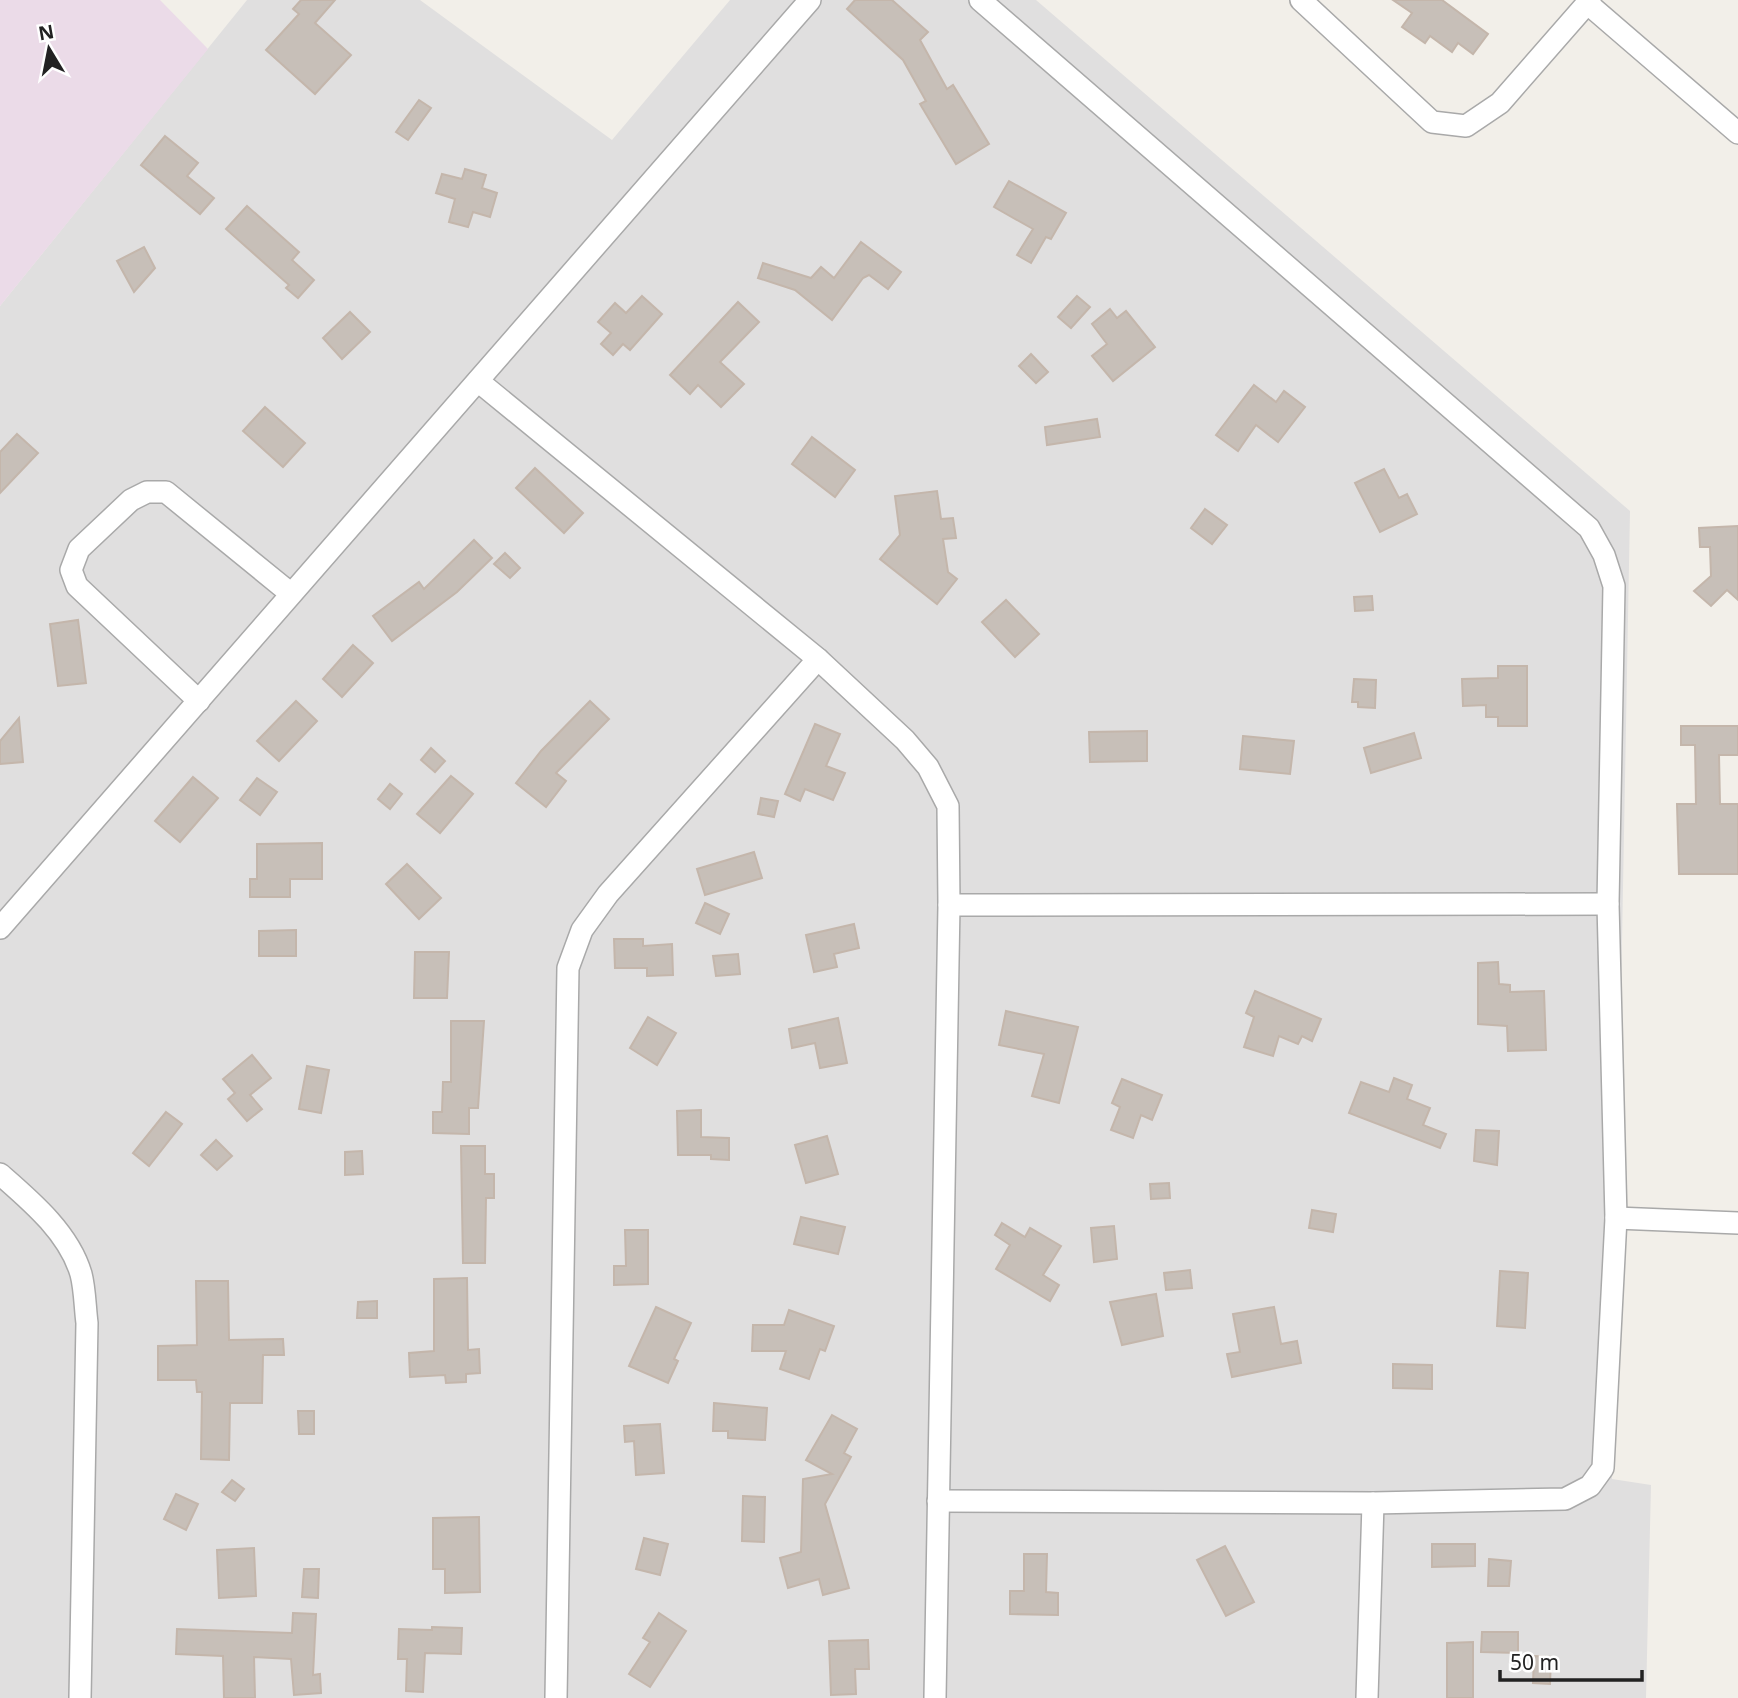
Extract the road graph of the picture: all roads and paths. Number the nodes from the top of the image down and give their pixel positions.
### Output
1 (810, 0) edge
2 (980, 0) edge
3 (1301, 0) edge
4 (1588, 2) edge
5 (1738, 134) edge
6 (478, 381) junction
7 (290, 593) junction
8 (818, 659) junction
9 (199, 701) junction
10 (1608, 904) junction
11 (949, 905) junction
12 (0, 928) edge
13 (0, 1174) edge
14 (1616, 1219) junction
15 (1738, 1223) edge
16 (938, 1502) junction
17 (1373, 1503) junction
18 (80, 1698) edge
19 (556, 1698) edge
20 (935, 1698) edge
21 (1367, 1698) edge

1 - 6 street
2 - 10 street
3 - 4 street
4 - 5 street
6 - 7 street
6 - 8 street
7 - 9 street
7 - 9 street
8 - 11 street
8 - 19 street
9 - 12 street
10 - 11 street
10 - 14 street
11 - 16 street
13 - 18 street
14 - 15 street
14 - 17 street
16 - 17 street
16 - 20 street
17 - 21 street

